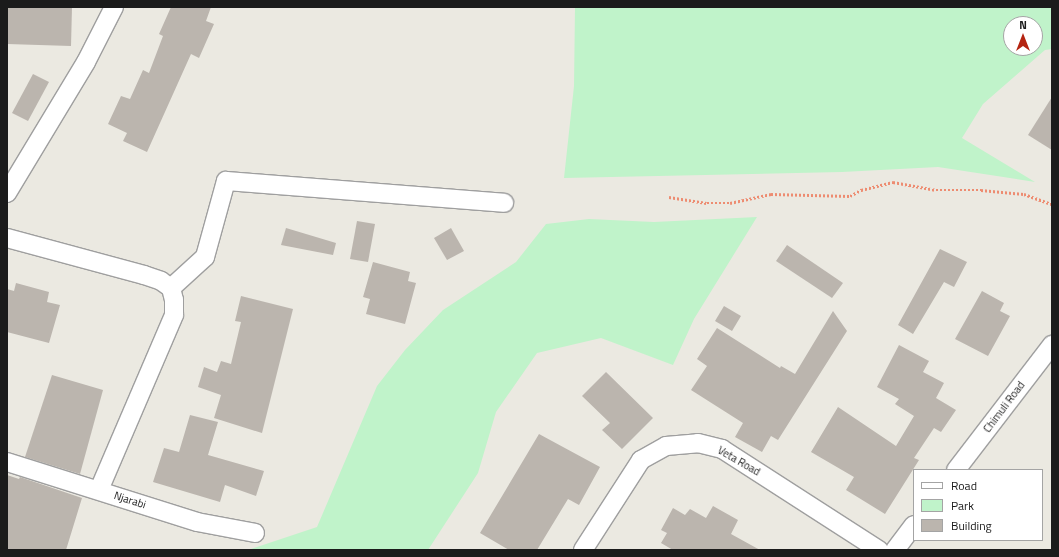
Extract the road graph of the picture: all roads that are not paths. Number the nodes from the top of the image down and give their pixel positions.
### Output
1 (114, 7) edge
2 (7, 194) edge
3 (504, 203) dead end
4 (7, 238) edge
5 (171, 288) junction
6 (1052, 344) edge
7 (7, 462) edge
8 (957, 469) edge
9 (99, 490) junction
10 (913, 527) edge
11 (255, 533) dead end
12 (583, 550) edge
13 (879, 550) edge
14 (895, 550) edge

1 - 2 street
3 - 5 street
4 - 5 street
5 - 9 street
6 - 8 street, Chimuli Road
7 - 9 street, Njarabi
9 - 11 street, Njarabi
10 - 14 street
12 - 13 street, Veta Road

